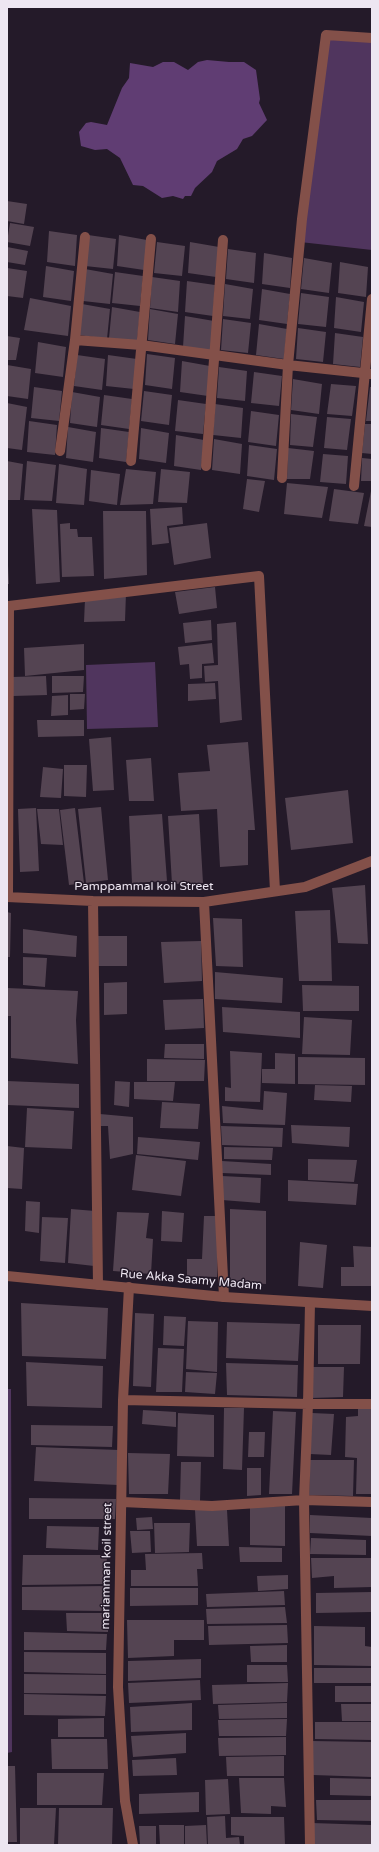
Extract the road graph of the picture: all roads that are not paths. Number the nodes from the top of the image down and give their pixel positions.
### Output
1 (372, 38) edge
2 (85, 237) dead end
3 (151, 239) dead end
4 (223, 240) dead end
5 (372, 299) edge
6 (75, 340) junction
7 (141, 345) junction
8 (215, 356) junction
9 (288, 365) junction
10 (369, 374) edge
11 (60, 451) dead end
12 (131, 461) dead end
13 (206, 466) dead end
14 (282, 478) dead end
15 (354, 486) dead end
16 (8, 606) edge
17 (372, 861) edge
18 (275, 891) junction
19 (7, 897) edge
20 (93, 901) junction
21 (204, 902) junction
22 (7, 1276) edge
23 (98, 1284) junction
24 (130, 1288) junction
25 (224, 1297) junction
26 (310, 1303) junction
27 (372, 1306) edge
28 (123, 1400) junction
29 (308, 1404) junction
30 (372, 1404) edge
31 (304, 1500) junction
32 (122, 1502) junction
33 (372, 1502) edge
34 (133, 1845) edge
35 (310, 1845) edge

1 - 9 street
2 - 6 street
3 - 7 street
4 - 8 street
5 - 10 street
6 - 7 street
6 - 11 street
7 - 8 street
7 - 12 street
8 - 9 street
8 - 13 street
9 - 10 street
9 - 14 street
10 - 15 street
16 - 18 street
16 - 19 street
17 - 18 street, Pamppammal koil Street
18 - 21 street, Pamppammal koil Street
19 - 20 street, Pamppammal koil Street
20 - 21 street, Pamppammal koil Street
20 - 23 street
21 - 25 street
22 - 23 street, Rue Akka Saamy Madam
23 - 24 street, Rue Akka Saamy Madam
24 - 25 street, Rue Akka Saamy Madam
24 - 28 street, mariamman koil street
25 - 26 street, Rue Akka Saamy Madam
26 - 27 street, Rue Akka Saamy Madam
26 - 29 street
28 - 29 street
28 - 32 street, mariamman koil street
29 - 30 street
29 - 31 street
31 - 32 street
31 - 33 street
31 - 35 street
32 - 34 street, mariamman koil street

